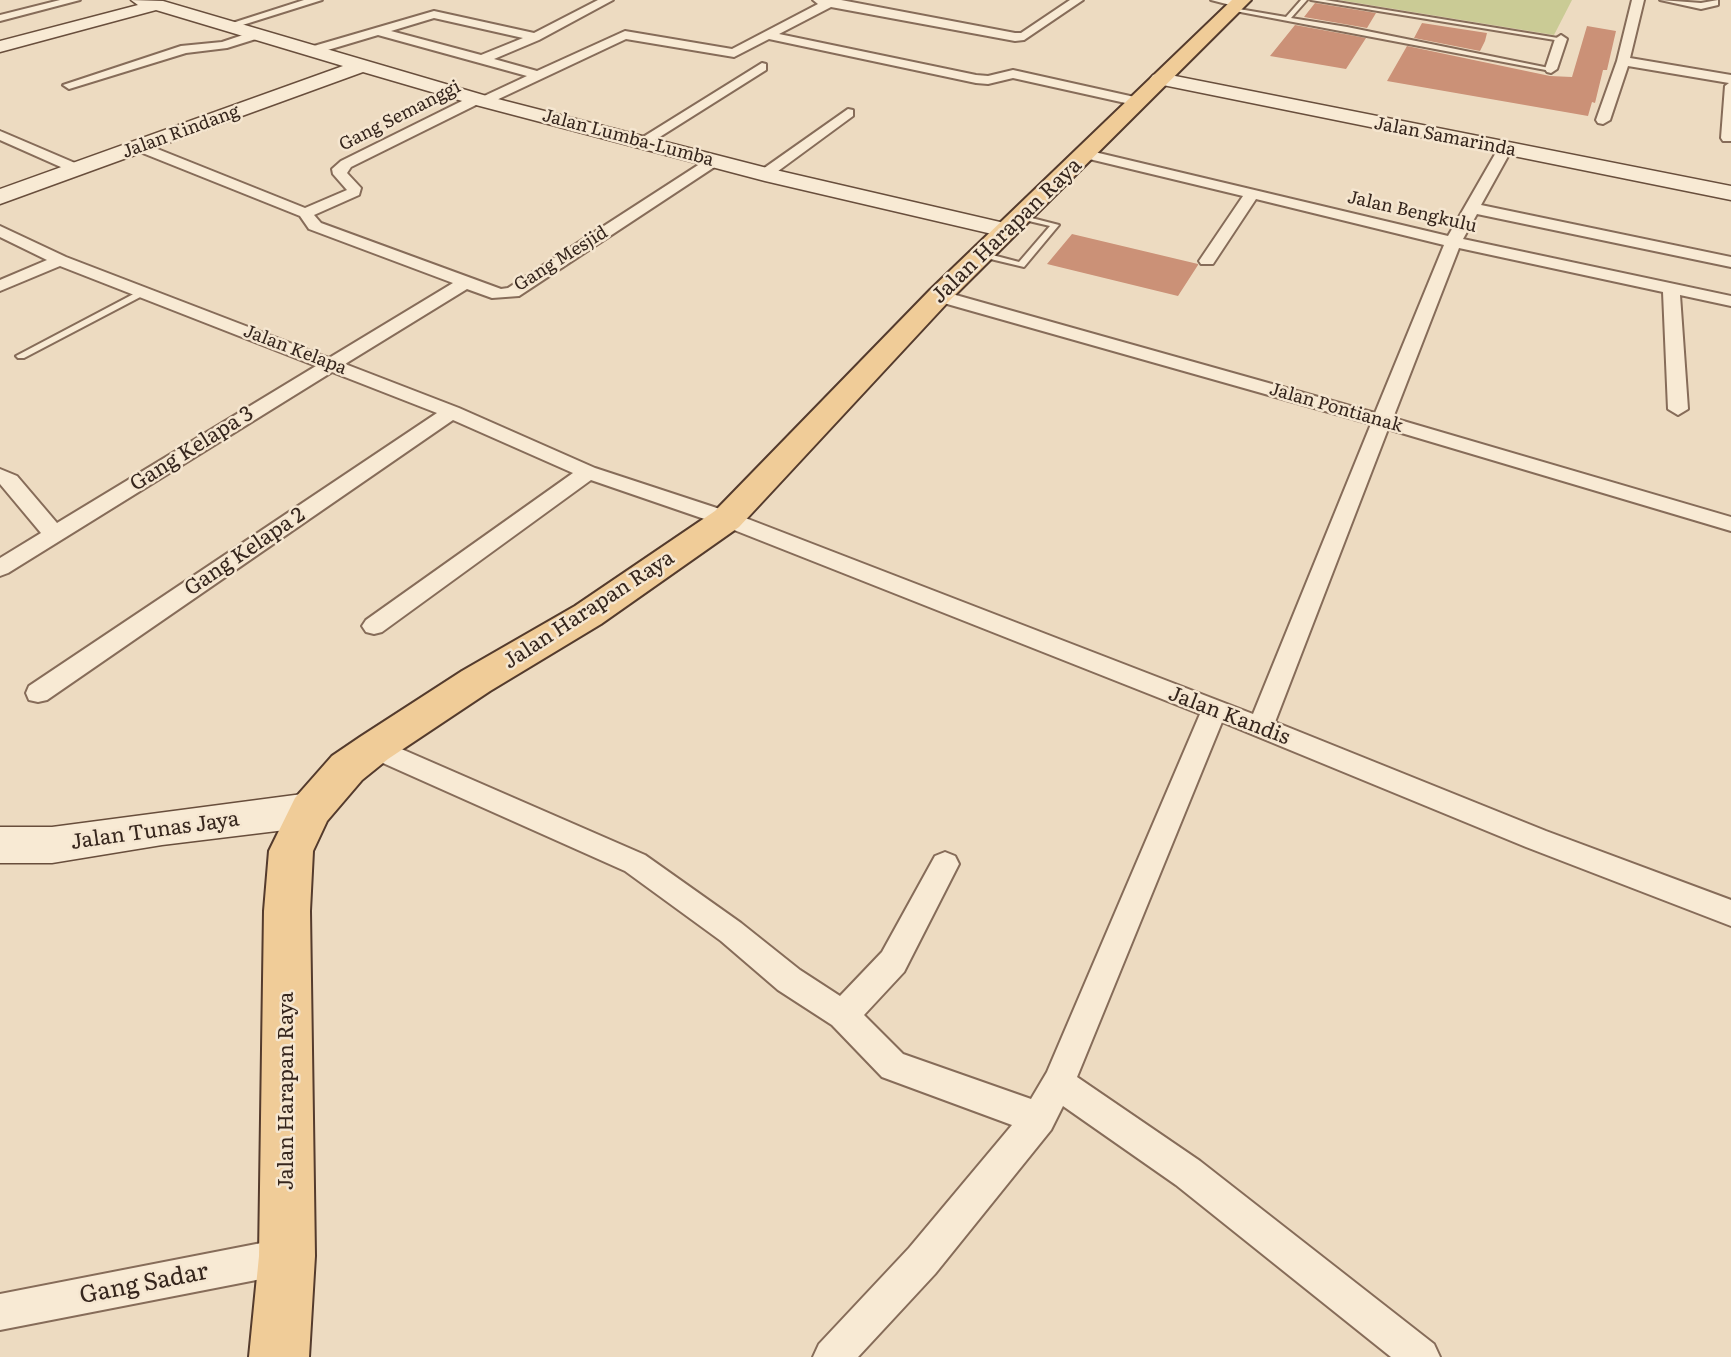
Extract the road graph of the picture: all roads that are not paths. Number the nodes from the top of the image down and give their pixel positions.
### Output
1 (74, 0) edge
2 (316, 0) edge
3 (579, 0) edge
4 (814, 0) edge
5 (1077, 0) edge
6 (1304, 0) edge
7 (1314, 0) edge
8 (1638, 0) edge
9 (1666, 0) edge
10 (1712, 0) edge
11 (832, 1) edge
12 (603, 2) edge
13 (148, 3) edge
14 (1233, 3) edge
15 (573, 17) junction
16 (0, 18) edge
17 (1287, 19) junction
18 (586, 21) dead end
19 (229, 26) junction
20 (612, 29) dead end
21 (378, 31) junction
22 (765, 34) junction
23 (255, 35) junction
24 (625, 35) junction
25 (535, 37) junction
26 (1561, 39) joint
27 (0, 47) edge
28 (311, 51) junction
29 (483, 60) junction
30 (1623, 61) junction
31 (361, 66) junction
32 (762, 68) dead end
33 (1551, 69) joint
34 (538, 75) junction
35 (1160, 79) junction
36 (1731, 79) edge
37 (69, 85) dead end
38 (1731, 86) edge
39 (480, 100) junction
40 (1139, 102) junction
41 (848, 113) dead end
42 (1602, 120) dead end
43 (0, 135) edge
44 (1728, 138) dead end
45 (642, 142) junction
46 (140, 147) junction
47 (1505, 149) junction
48 (1086, 154) junction
49 (714, 160) junction
50 (77, 169) junction
51 (765, 174) junction
52 (1731, 193) edge
53 (1252, 194) junction
54 (0, 197) edge
55 (1471, 208) junction
56 (305, 213) junction
57 (1012, 223) junction
58 (0, 231) edge
59 (1453, 242) junction
60 (981, 254) junction
61 (60, 260) junction
62 (1207, 261) dead end
63 (1731, 262) edge
64 (466, 282) junction
65 (0, 286) edge
66 (1671, 288) junction
67 (143, 292) junction
68 (939, 296) junction
69 (1731, 301) edge
70 (21, 356) dead end
71 (331, 364) junction
72 (1678, 409) dead end
73 (452, 412) junction
74 (1380, 420) junction
75 (588, 472) junction
76 (0, 475) edge
77 (727, 519) junction
78 (1731, 524) edge
79 (54, 534) junction
80 (0, 568) edge
81 (374, 626) dead end
82 (38, 693) dead end
83 (1214, 711) junction
84 (1260, 727) junction
85 (374, 748) junction
86 (310, 810) junction
87 (0, 845) edge
88 (945, 864) dead end
89 (1731, 913) edge
90 (842, 1015) junction
91 (1058, 1083) junction
92 (1039, 1118) junction
93 (288, 1256) junction
94 (0, 1311) edge
95 (279, 1357) edge
96 (832, 1357) edge
97 (1421, 1357) edge

1 - 16 street
2 - 19 street
3 - 12 street
4 - 11 street
5 - 11 street
6 - 17 lane
7 - 26 lane
8 - 30 street
9 - 10 street
11 - 22 street
12 - 15 street
13 - 19 street, Jalan Lumba-Lumba
13 - 27 street
14 - 17 lane
14 - 35 main road, Jalan Harapan Raya
15 - 18 street
15 - 25 street
17 - 33 lane
19 - 23 street, Jalan Lumba-Lumba
20 - 24 street
21 - 25 street
21 - 28 street
21 - 29 street
22 - 24 street
22 - 40 street
23 - 28 street, Jalan Lumba-Lumba
23 - 37 street
24 - 34 street
25 - 29 street
26 - 33 street
28 - 31 street, Jalan Lumba-Lumba
29 - 34 street
30 - 36 street
30 - 42 street
31 - 39 street, Jalan Lumba-Lumba
31 - 46 street, Jalan Rindang
32 - 45 street
34 - 39 street
35 - 40 main road, Jalan Harapan Raya
35 - 47 street, Jalan Samarinda
38 - 44 street
39 - 45 street, Jalan Lumba-Lumba
39 - 56 street, Gang Semanggi
40 - 48 main road, Jalan Harapan Raya
41 - 51 street
43 - 50 street
45 - 49 street, Jalan Lumba-Lumba
46 - 50 street, Jalan Rindang
46 - 56 street
47 - 52 street, Jalan Samarinda
47 - 55 street
48 - 53 street, Jalan Bengkulu
48 - 57 main road, Jalan Harapan Raya
49 - 51 street, Jalan Lumba-Lumba
49 - 64 street, Gang Mesjid
50 - 54 street, Jalan Rindang
51 - 57 street, Jalan Lumba-Lumba
53 - 59 street, Jalan Bengkulu
53 - 62 street
55 - 59 street
55 - 63 street
56 - 64 street
57 - 60 main road, Jalan Harapan Raya
57 - 60 lane
58 - 61 street, Jalan Kelapa
59 - 66 street, Jalan Bengkulu
59 - 74 street
60 - 68 main road, Jalan Harapan Raya
61 - 65 street
61 - 67 street, Jalan Kelapa
64 - 71 street
66 - 69 street, Jalan Bengkulu
66 - 72 street
67 - 70 lane
67 - 71 street, Jalan Kelapa
68 - 74 street, Jalan Pontianak
68 - 77 main road, Jalan Harapan Raya
71 - 73 street, Jalan Kelapa
71 - 79 street, Gang Kelapa 3
73 - 75 street, Jalan Kelapa
73 - 82 street, Gang Kelapa 2
74 - 78 street, Jalan Pontianak
74 - 84 street
75 - 77 street, Jalan Kelapa
75 - 81 street
76 - 79 street
77 - 83 street, Jalan Kandis
77 - 85 main road, Jalan Harapan Raya
79 - 80 street, Gang Kelapa 3
83 - 84 street, Jalan Kandis
83 - 91 street
84 - 89 street, Jalan Kandis
85 - 86 main road, Jalan Harapan Raya
85 - 90 street
86 - 87 street, Jalan Tunas Jaya
86 - 93 main road, Jalan Harapan Raya
88 - 90 street
90 - 92 street
91 - 92 street
91 - 97 street
92 - 96 street
93 - 94 street, Gang Sadar
93 - 95 main road, Jalan Harapan Raya

